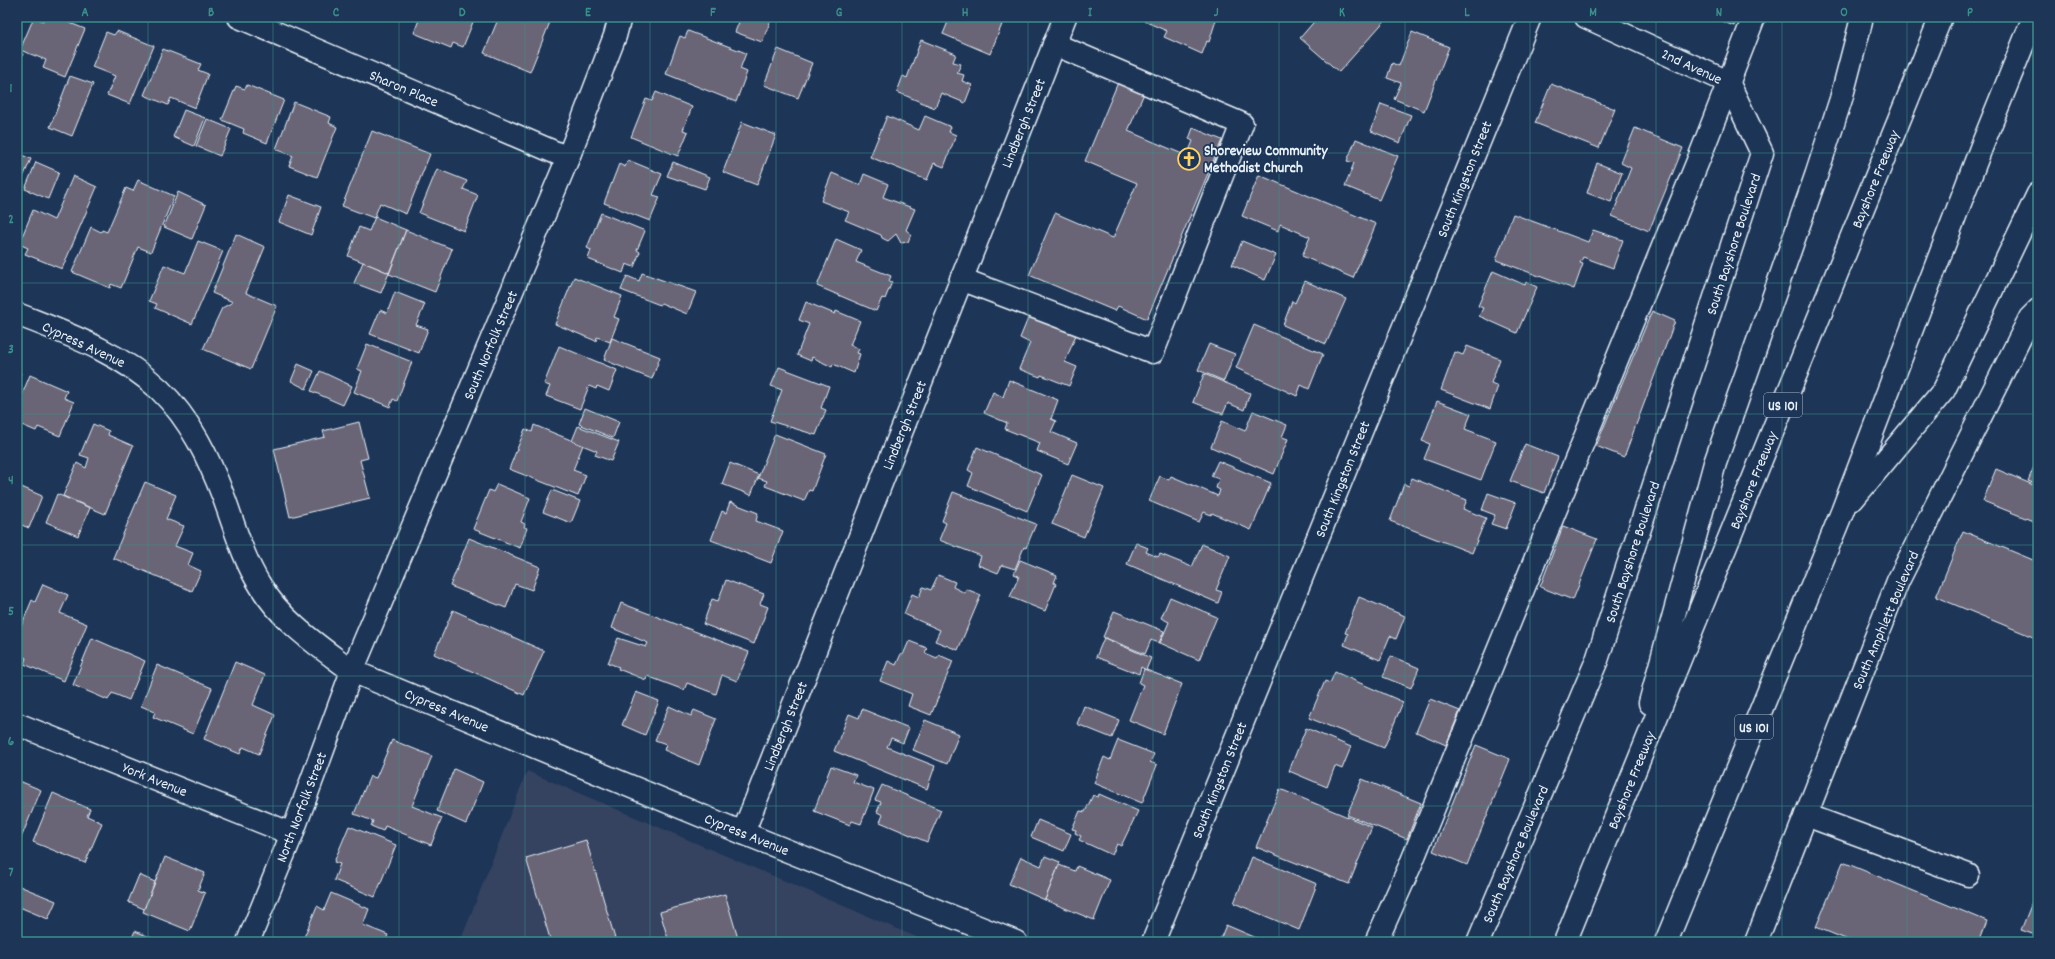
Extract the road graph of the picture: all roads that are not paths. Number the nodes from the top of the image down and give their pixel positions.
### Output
1 (239, 17) edge
2 (620, 17) edge
3 (1065, 17) edge
4 (1530, 17) edge
5 (1586, 17) edge
6 (1754, 17) edge
7 (1941, 17) edge
8 (2034, 17) edge
9 (1862, 19) edge
10 (1054, 44) junction
11 (1728, 82) junction
12 (1762, 153) joint
13 (568, 158) junction
14 (2038, 194) edge
15 (961, 279) junction
16 (2038, 310) edge
17 (17, 314) edge
18 (1842, 512) junction
19 (352, 671) junction
20 (17, 724) edge
21 (1626, 794) junction
22 (1806, 815) junction
23 (743, 833) junction
24 (292, 834) junction
25 (1968, 875) dead end
26 (248, 942) edge
27 (1016, 942) edge
28 (1153, 942) edge
29 (1376, 942) edge
30 (1478, 942) edge
31 (1565, 942) edge
32 (1666, 942) edge
33 (1756, 942) edge

1 - 13 main road, Sharon Place
2 - 13 main road, South Norfolk Street
3 - 10 main road, Lindbergh Street
4 - 28 main road, South Kingston Street
5 - 11 main road, 2nd Avenue
6 - 11 main road
7 - 21 main road, Bayshore Freeway / US 101
8 - 18 main road, US 101
9 - 21 main road
10 - 15 main road, Lindbergh Street
10 - 15 main road
11 - 12 main road, 2nd Avenue
11 - 29 main road
12 - 30 main road, South Bayshore Boulevard
13 - 19 main road, South Norfolk Street
14 - 18 main road
15 - 23 main road, Lindbergh Street
16 - 22 main road, South Amphlett Boulevard
17 - 19 main road, Cypress Avenue
18 - 32 main road, US 101
19 - 23 main road, Cypress Avenue
19 - 24 main road, North Norfolk Street
20 - 24 main road, York Avenue
21 - 31 main road, Bayshore Freeway / US 101
22 - 25 main road
22 - 33 main road, South Amphlett Boulevard
23 - 27 main road, Cypress Avenue
24 - 26 main road, North Norfolk Street

